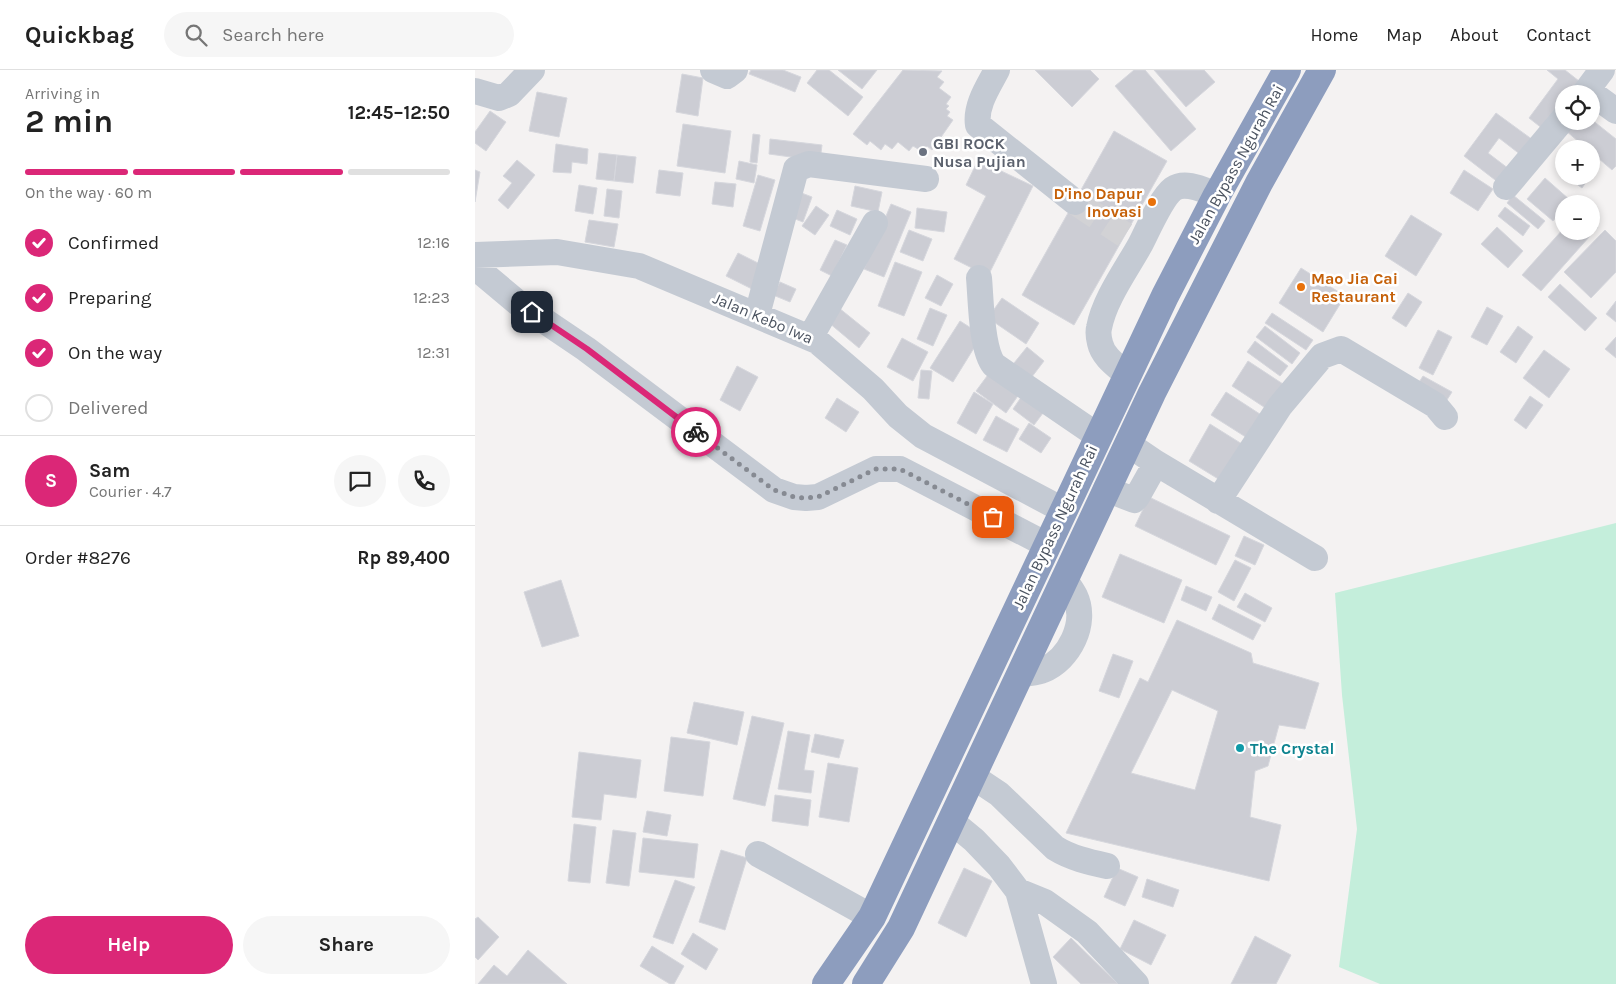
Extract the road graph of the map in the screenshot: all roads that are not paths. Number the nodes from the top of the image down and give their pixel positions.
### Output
1 (532, 70) edge
2 (713, 70) edge
3 (735, 70) edge
4 (997, 70) edge
5 (1287, 70) edge
6 (1323, 70) edge
7 (1594, 79) edge
8 (475, 91) edge
9 (1616, 111) edge
10 (1555, 129) edge
11 (926, 179) dead end
12 (1506, 187) dead end
13 (1217, 196) junction
14 (1075, 202) tunnel mouth
15 (875, 223) dead end
16 (475, 255) edge
17 (475, 266) edge
18 (979, 278) dead end
19 (757, 316) junction
20 (810, 338) junction
21 (1127, 375) junction
22 (1445, 416) dead end
23 (1098, 436) junction
24 (1128, 444) junction
25 (1151, 472) dead end
26 (1106, 489) junction
27 (1218, 501) junction
28 (1063, 510) junction
29 (1047, 545) junction
30 (1315, 558) dead end
31 (972, 776) junction
32 (951, 821) junction
33 (758, 854) dead end
34 (1107, 866) dead end
35 (1018, 892) junction
36 (872, 917) junction
37 (827, 984) edge
38 (866, 984) edge
39 (1044, 984) edge
40 (1136, 984) edge

1 - 8 street
2 - 3 street
4 - 14 street
5 - 13 highway, Jalan Bypass Ngurah Rai
6 - 24 highway, Jalan Bypass Ngurah Rai
7 - 9 street
10 - 12 street
11 - 19 street
13 - 21 highway, Jalan Bypass Ngurah Rai
13 - 21 street
15 - 20 street
16 - 19 street, Jalan Kebo Iwa
17 - 29 street
18 - 23 street
19 - 20 street, Jalan Kebo Iwa
20 - 28 street, Jalan Kebo Iwa
21 - 23 highway, Jalan Bypass Ngurah Rai
22 - 27 street
23 - 28 highway, Jalan Bypass Ngurah Rai
24 - 26 highway, Jalan Bypass Ngurah Rai
24 - 27 street
25 - 26 street
26 - 31 highway, Jalan Bypass Ngurah Rai
27 - 30 street
28 - 29 highway, Jalan Bypass Ngurah Rai
29 - 36 highway, Jalan Bypass Ngurah Rai
31 - 32 highway, Jalan Bypass Ngurah Rai
31 - 34 street
32 - 35 street
32 - 38 highway, Jalan Bypass Ngurah Rai
33 - 36 street
35 - 39 street
35 - 40 street
36 - 37 highway, Jalan Bypass Ngurah Rai

